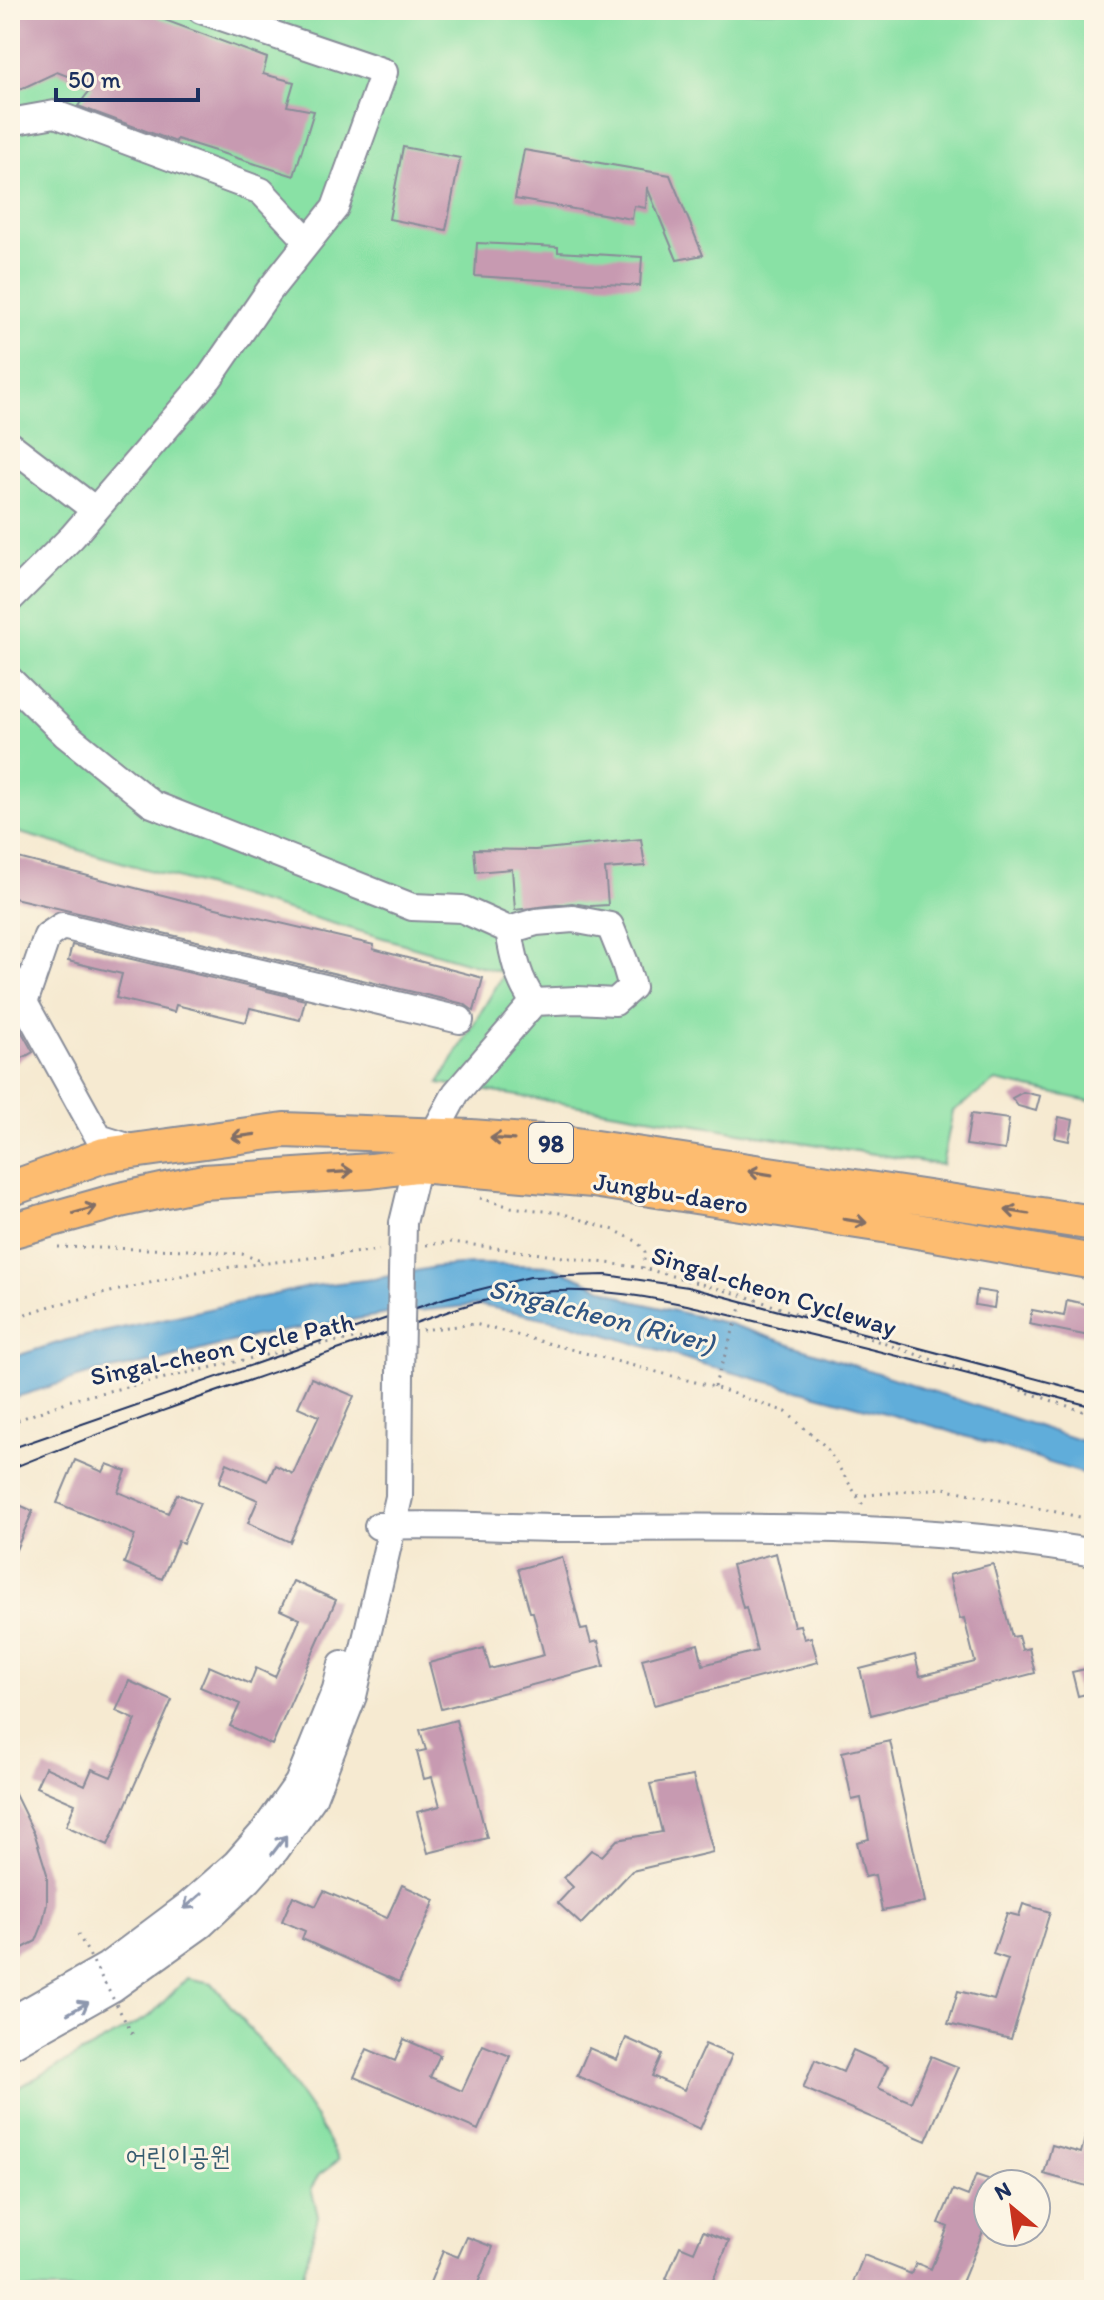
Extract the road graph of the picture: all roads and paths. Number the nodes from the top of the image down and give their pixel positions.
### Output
1 (201, 10) edge
2 (10, 122) edge
3 (308, 241) junction
4 (10, 445) edge
5 (95, 510) junction
6 (10, 599) edge
7 (10, 680) edge
8 (509, 930) junction
9 (10, 977) edge
10 (534, 1002) junction
11 (17, 1007) edge
12 (460, 1020) dead end
13 (435, 1136) junction
14 (99, 1138) junction
15 (139, 1150) junction
16 (417, 1165) junction
17 (64, 1169) junction
18 (10, 1189) edge
19 (477, 1197) dead end
20 (1094, 1223) edge
21 (10, 1231) edge
22 (421, 1246) dead end
23 (57, 1247) dead end
24 (390, 1249) dead end
25 (1094, 1262) edge
26 (265, 1263) junction
27 (643, 1268) junction
28 (745, 1296) junction
29 (10, 1319) edge
30 (414, 1331) dead end
31 (384, 1335) dead end
32 (714, 1387) junction
33 (1094, 1415) edge
34 (10, 1423) edge
35 (857, 1496) junction
36 (866, 1510) dead end
37 (1094, 1520) edge
38 (384, 1526) junction
39 (1094, 1553) edge
40 (78, 1934) dead end
41 (10, 2021) edge
42 (135, 2039) dead end
43 (10, 2046) edge

1 - 3 street
2 - 3 street
3 - 5 street
4 - 5 street
5 - 6 street
7 - 8 street
8 - 10 street
8 - 10 street
9 - 11 street
10 - 13 street
11 - 12 street
11 - 14 street
13 -> 15 main road, Jungbu-daero / 98
13 - 16 street
20 -> 13 main road, Jungbu-daero / 98
14 - 15 street
14 - 17 street
15 - 17 main road, Jungbu-daero / 98
21 -> 16 main road, Jungbu-daero / 98
16 -> 25 main road, Jungbu-daero / 98
16 - 38 street, bridge
17 - 18 main road, Jungbu-daero / 98
19 - 27 path
22 - 27 path, Singal-cheon Cycleway
23 - 26 path
24 - 26 path
26 - 29 path
27 - 28 path, Singal-cheon Cycleway
28 - 32 path
28 - 33 path, Singal-cheon Cycleway
30 - 32 path
31 - 34 path, Singal-cheon Cycle Path
32 - 35 path
35 - 36 path
35 - 37 path
38 - 39 street
38 -> 41 street
43 -> 38 street
40 - 42 path, bridge

